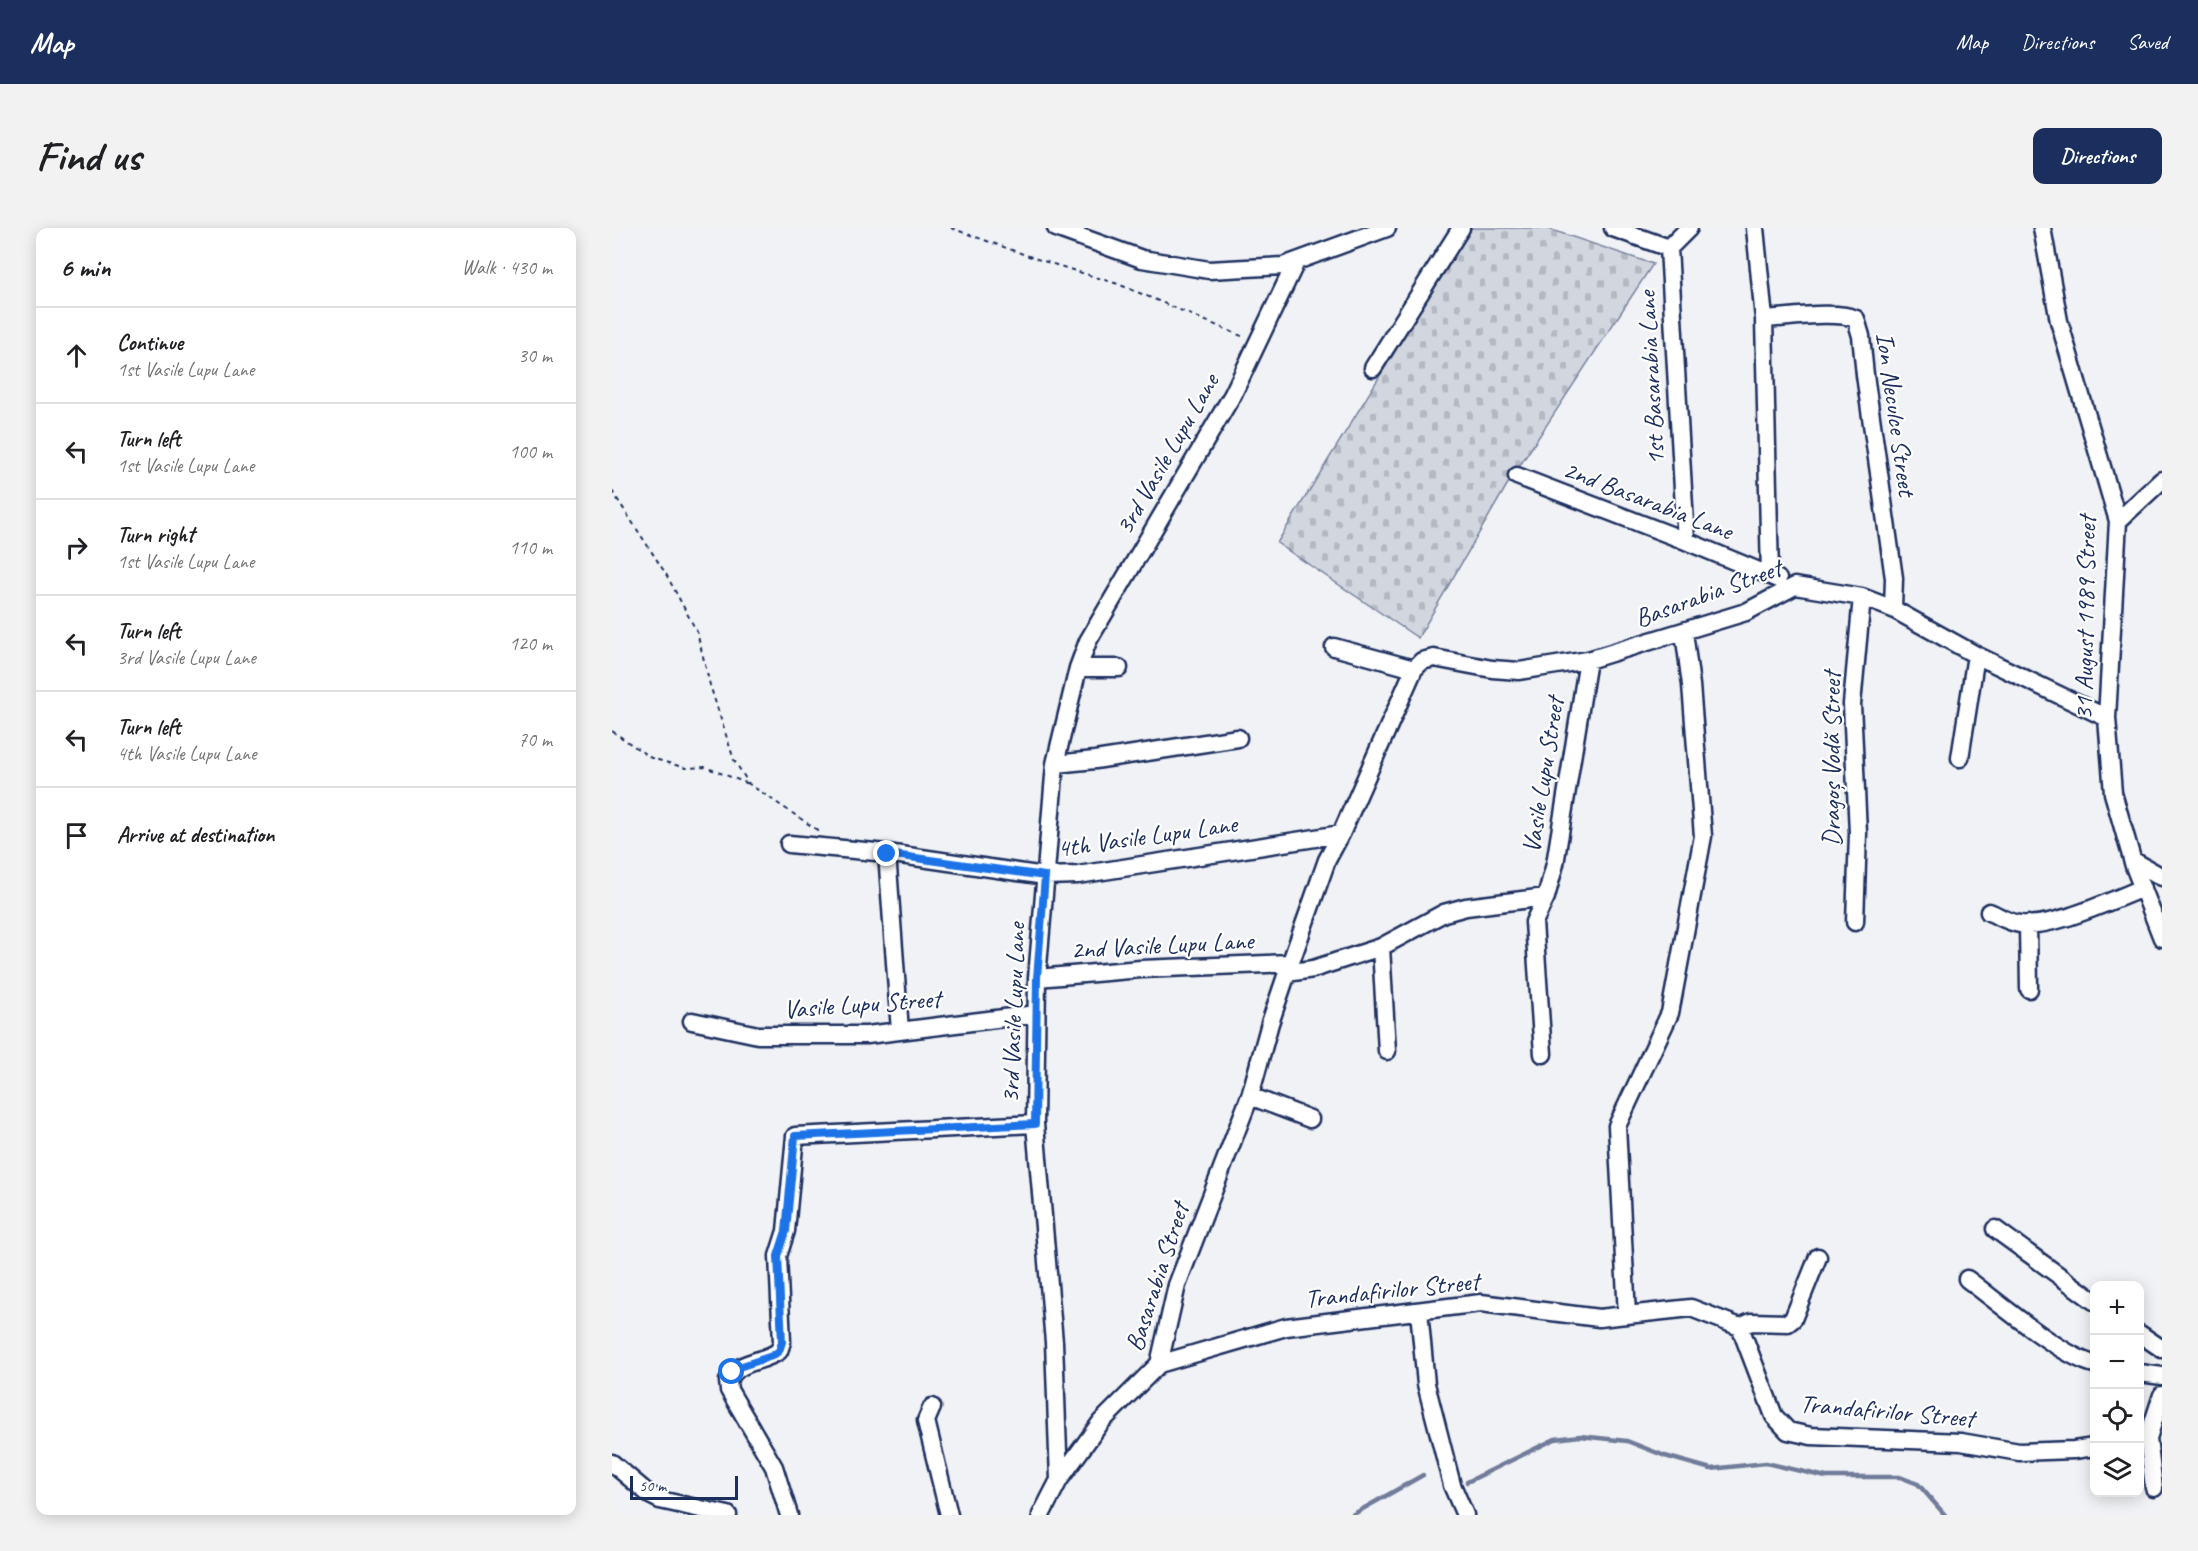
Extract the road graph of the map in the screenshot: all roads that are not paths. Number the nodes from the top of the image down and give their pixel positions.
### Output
1 (1056, 228) edge
2 (1387, 228) edge
3 (1461, 228) edge
4 (1613, 228) edge
5 (1689, 228) edge
6 (1755, 228) edge
7 (2042, 228) edge
8 (1669, 248) junction
9 (1296, 262) junction
10 (1764, 319) junction
11 (1373, 368) dead end
12 (1517, 476) dead end
13 (2162, 480) edge
14 (2118, 521) junction
15 (1686, 541) junction
16 (1770, 576) junction
17 (1794, 586) junction
18 (1862, 597) junction
19 (1893, 609) junction
20 (1684, 632) junction
21 (1334, 647) dead end
22 (1976, 656) junction
23 (1588, 660) junction
24 (1078, 668) junction
25 (1119, 668) dead end
26 (1414, 669) junction
27 (2107, 718) junction
28 (1238, 738) dead end
29 (1960, 758) dead end
30 (1056, 764) junction
31 (1341, 834) junction
32 (789, 844) dead end
33 (887, 854) junction
34 (2133, 860) junction
35 (1045, 876) junction
36 (2162, 877) edge
37 (2143, 888) junction
38 (1546, 897) junction
39 (1989, 912) dead end
40 (1855, 922) dead end
41 (2028, 924) junction
42 (2162, 938) edge
43 (1381, 947) junction
44 (1289, 968) junction
45 (1037, 978) junction
46 (2029, 989) dead end
47 (1036, 1014) junction
48 (692, 1021) dead end
49 (900, 1031) junction
50 (1387, 1051) dead end
51 (1543, 1054) dead end
52 (1250, 1096) junction
53 (1310, 1119) dead end
54 (1035, 1124) junction
55 (1995, 1229) dead end
56 (1818, 1257) dead end
57 (1967, 1279) dead end
58 (2090, 1298) edge
59 (1419, 1311) junction
60 (1627, 1315) junction
61 (1740, 1327) junction
62 (2141, 1335) edge
63 (2162, 1349) edge
64 (2090, 1362) edge
65 (1159, 1364) junction
66 (2144, 1374) edge
67 (2162, 1376) edge
68 (2162, 1395) edge
69 (932, 1407) dead end
70 (2158, 1422) edge
71 (2144, 1439) edge
72 (2090, 1448) edge
73 (612, 1463) edge
74 (1059, 1480) junction
75 (2154, 1488) dead end
76 (728, 1515) edge
77 (789, 1515) edge
78 (949, 1515) edge
79 (1041, 1515) edge
80 (1465, 1515) edge

1 - 9 street
2 - 9 street
3 - 11 street
4 - 8 street
5 - 8 street
6 - 10 street
7 - 14 street, 31 August 1989 Street
8 - 15 street, 1st Basarabia Lane
9 - 24 street, 3rd Vasile Lupu Lane
10 - 16 street
10 - 19 street, Ion Neculce Street
12 - 15 street, 2nd Basarabia Lane
13 - 14 street
14 - 27 street, 31 August 1989 Street
15 - 16 street, 2nd Basarabia Lane
16 - 17 street, 2nd Basarabia Lane
17 - 18 street, Basarabia Street
17 - 20 street, Basarabia Street
18 - 19 street, Basarabia Street
18 - 40 street, Dragoș Vodă Street
19 - 22 street, Basarabia Street
20 - 23 street, Basarabia Street
20 - 60 street
21 - 26 street
22 - 27 street, Basarabia Street
22 - 29 street
23 - 26 street, Basarabia Street
23 - 38 street, Vasile Lupu Street
24 - 25 street
24 - 30 street, 3rd Vasile Lupu Lane
26 - 31 street, Basarabia Street
27 - 34 street, 31 August 1989 Street
28 - 30 street
30 - 35 street, 3rd Vasile Lupu Lane
31 - 35 street, 4th Vasile Lupu Lane
31 - 44 street, Basarabia Street
32 - 33 street, 4th Vasile Lupu Lane
33 - 35 street, 4th Vasile Lupu Lane
33 - 49 street
34 - 36 street
34 - 37 street, 31 August 1989 Street
35 - 45 street, 3rd Vasile Lupu Lane
37 - 41 street
37 - 42 street, 31 August 1989 Street
38 - 43 street
38 - 51 street, Vasile Lupu Street
39 - 41 street
41 - 46 street
43 - 44 street
43 - 50 street
44 - 45 street, 2nd Vasile Lupu Lane
44 - 52 street, Basarabia Street
45 - 47 street, 3rd Vasile Lupu Lane
47 - 49 street, Vasile Lupu Street
47 - 54 street, 3rd Vasile Lupu Lane
48 - 49 street, Vasile Lupu Street
52 - 53 street
52 - 65 street, Basarabia Street
54 - 74 street, 3rd Vasile Lupu Lane
54 - 77 street
55 - 58 street
56 - 61 street
57 - 64 street
59 - 60 street, Trandafirilor Street
59 - 65 street, Trandafirilor Street
59 - 80 street
60 - 61 street, Trandafirilor Street
61 - 72 street, Trandafirilor Street
62 - 63 street
65 - 74 street, Basarabia Street
66 - 67 street
68 - 70 street
69 - 78 street
70 - 71 street
71 - 75 street
73 - 76 street
74 - 79 street, Basarabia Street

